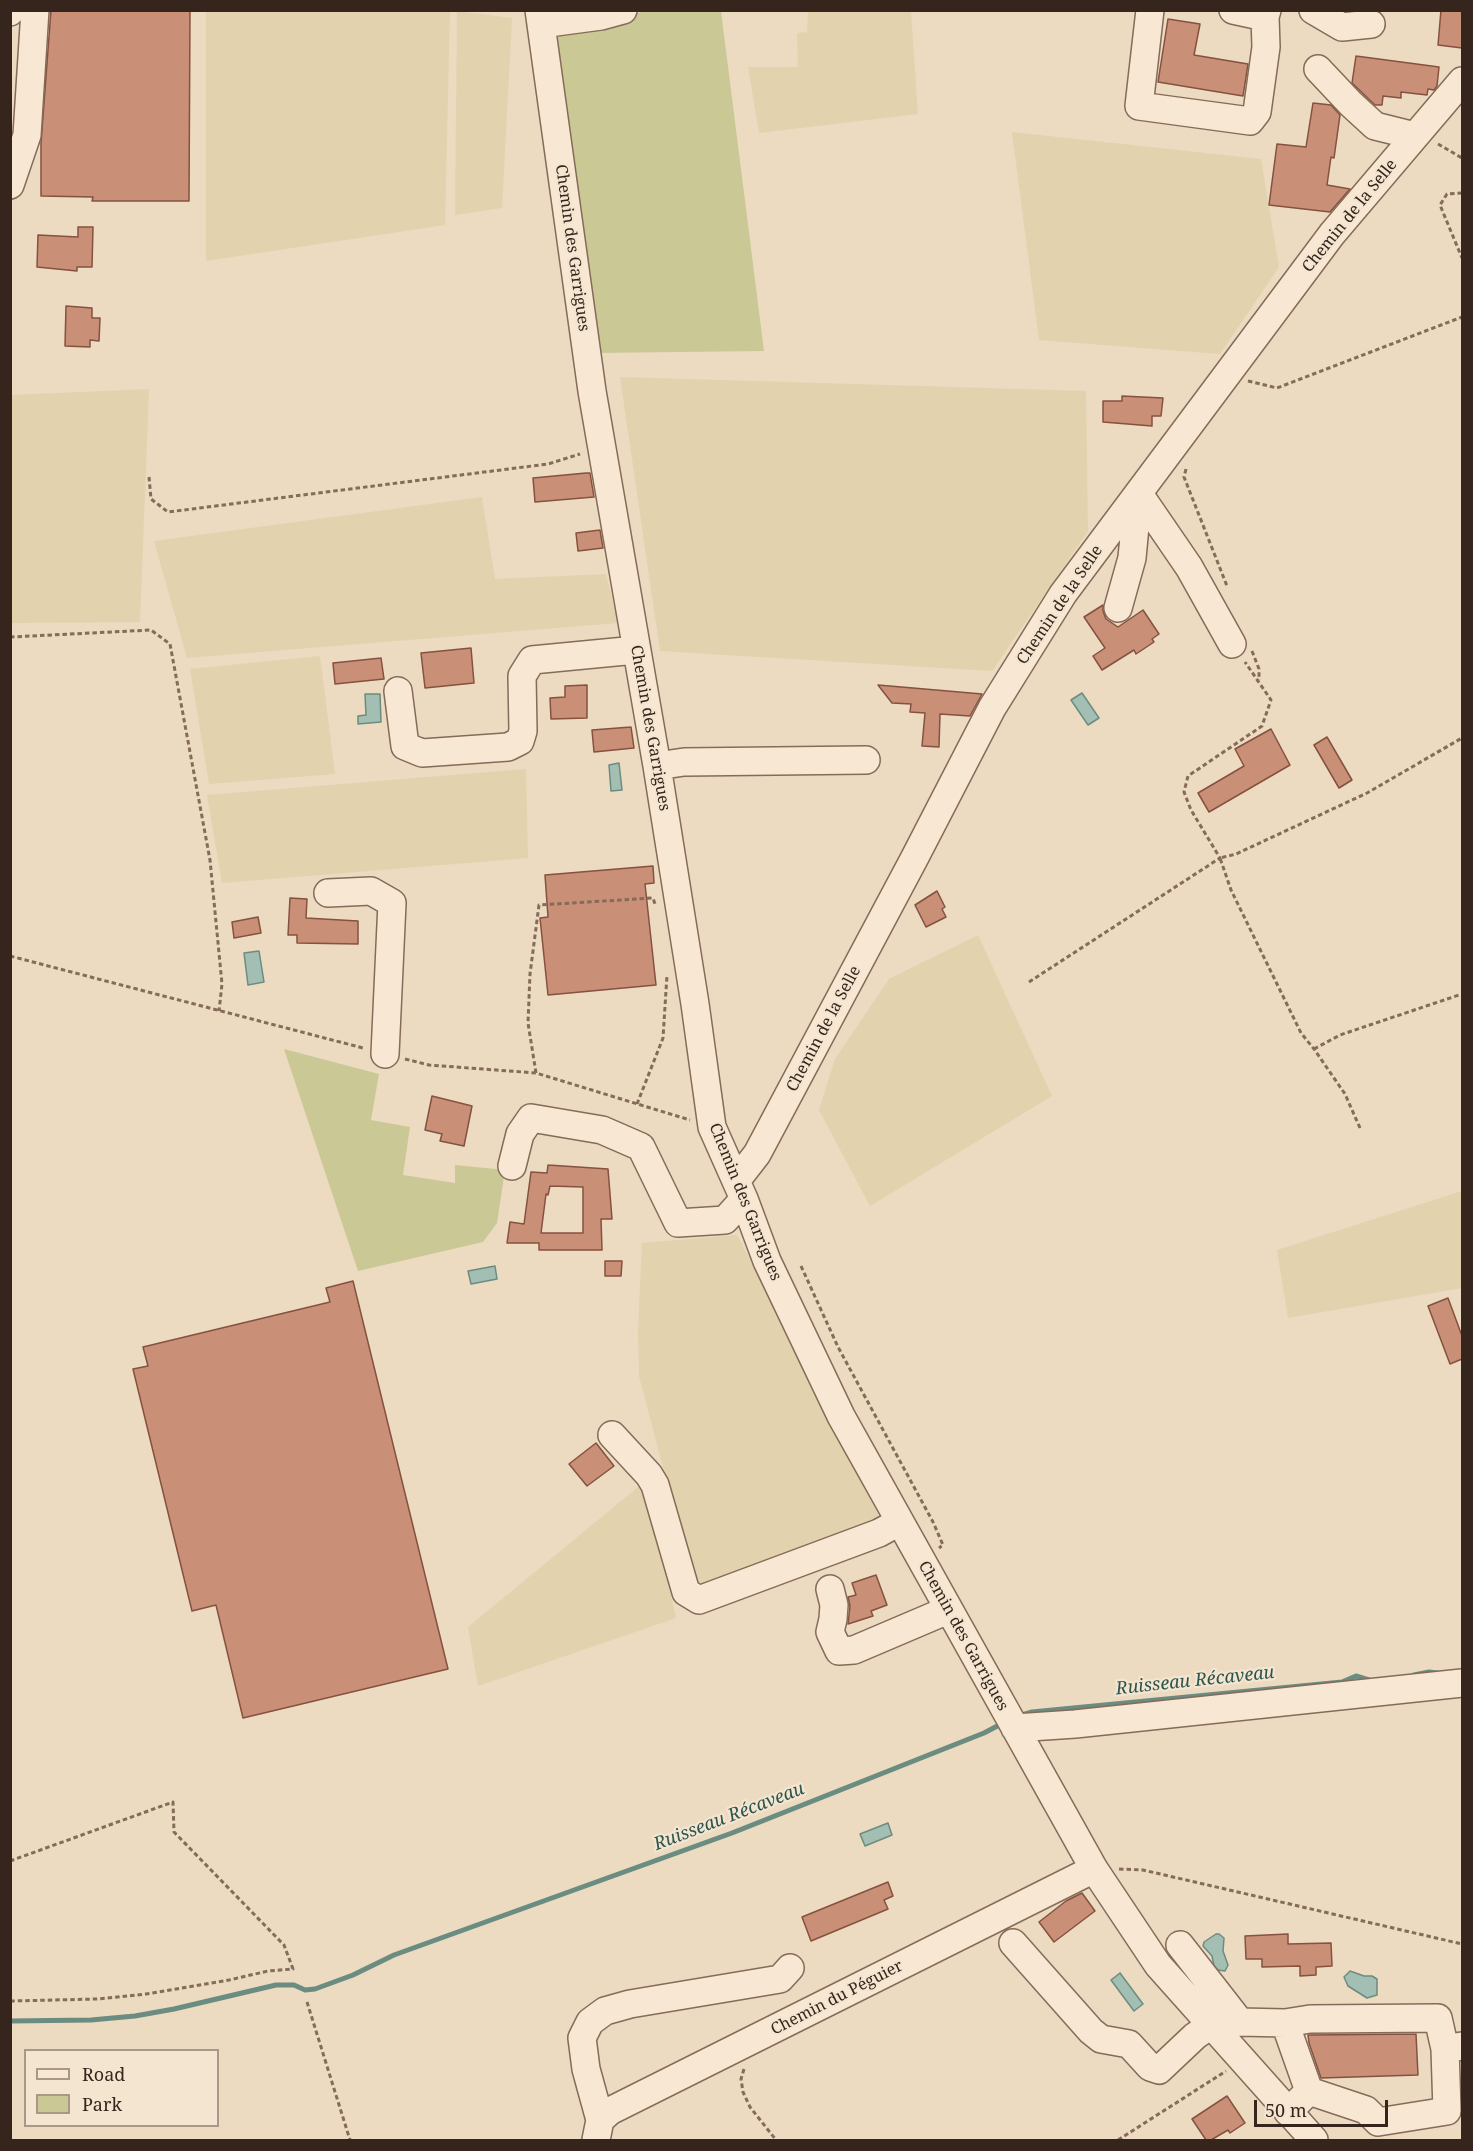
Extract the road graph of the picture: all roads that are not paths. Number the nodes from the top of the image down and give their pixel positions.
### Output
1 (34, 10) edge
2 (623, 10) edge
3 (1150, 10) edge
4 (1233, 10) edge
5 (1313, 10) edge
6 (1266, 14) edge
7 (540, 17) edge
8 (1371, 24) dead end
9 (21, 58) edge
10 (1318, 69) dead end
11 (1462, 81) edge
12 (1419, 133) junction
13 (10, 185) edge
14 (1138, 494) junction
15 (1118, 608) dead end
16 (1241, 646) road end
17 (636, 650) junction
18 (398, 691) dead end
19 (866, 760) dead end
20 (657, 765) junction
21 (327, 893) dead end
22 (385, 1054) road end
23 (512, 1166) dead end
24 (740, 1190) junction
25 (612, 1435) dead end
26 (900, 1522) junction
27 (830, 1589) dead end
28 (948, 1610) junction
29 (1462, 1683) edge
30 (1010, 1720) junction
31 (1096, 1873) junction
32 (1012, 1942) dead end
33 (1180, 1945) dead end
34 (790, 1968) dead end
35 (1240, 2022) junction
36 (1285, 2023) junction
37 (1211, 2025) junction
38 (1454, 2048) edge
39 (1309, 2091) junction
40 (1288, 2112) junction
41 (598, 2130) edge
42 (1314, 2140) edge

1 - 9 street
2 - 7 street
3 - 6 street
4 - 6 street
5 - 8 street
7 - 17 street, Chemin des Garrigues
9 - 13 street
10 - 12 street
11 - 12 street, Chemin de la Selle
12 - 14 street, Chemin de la Selle
14 - 15 street
14 - 16 street
14 - 24 street, Chemin de la Selle
17 - 18 street
17 - 20 street, Chemin des Garrigues
19 - 20 street
20 - 24 street, Chemin des Garrigues
21 - 22 street
23 - 24 street, Chemin de la Selle
24 - 26 street, Chemin des Garrigues
25 - 26 street
26 - 28 street, Chemin des Garrigues
27 - 28 street
28 - 30 street, Chemin des Garrigues
29 - 30 street
30 - 31 street, Chemin des Garrigues
31 - 37 street, Chemin des Garrigues
31 - 41 street, Chemin du Péguier
32 - 37 street
33 - 35 street
34 - 41 street
35 - 36 street
35 - 37 street
36 - 38 street
36 - 39 street
37 - 40 street, Chemin des Garrigues
38 - 39 street
39 - 40 street
40 - 42 street, Chemin des Garrigues

